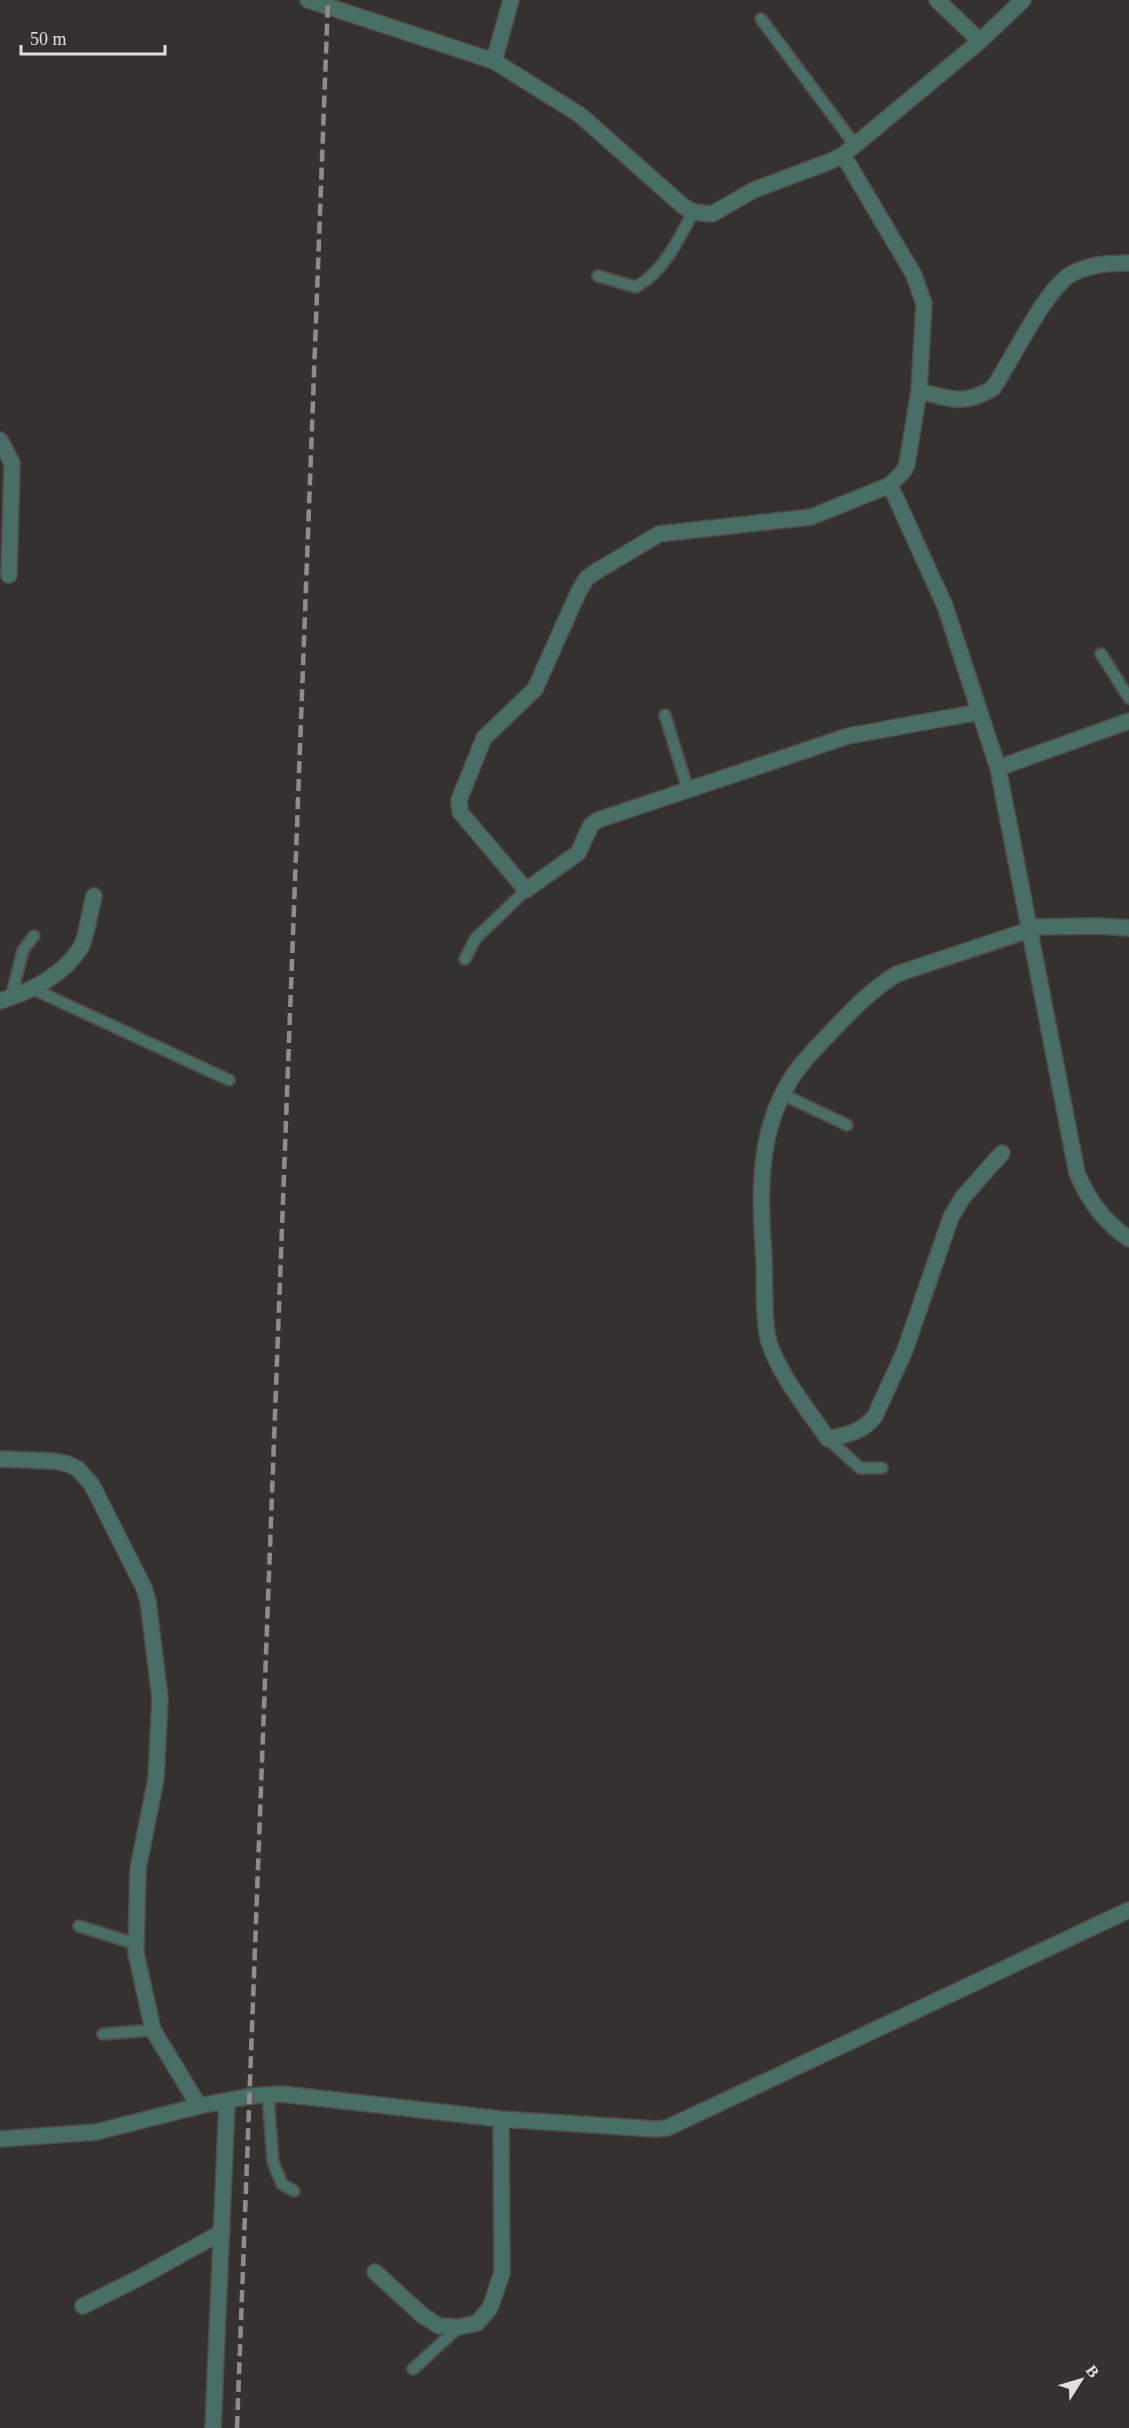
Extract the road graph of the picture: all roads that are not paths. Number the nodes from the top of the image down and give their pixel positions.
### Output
1 (308, 0) edge
2 (511, 0) edge
3 (937, 0) edge
4 (1023, 0) edge
5 (761, 19) dead end
6 (980, 41) junction
7 (494, 62) junction
8 (849, 150) junction
9 (693, 212) junction
10 (1129, 263) edge
11 (598, 276) dead end
12 (919, 391) junction
13 (0, 440) edge
14 (890, 485) junction
15 (9, 575) dead end
16 (1101, 654) dead end
17 (1129, 698) edge
18 (979, 712) junction
19 (665, 715) dead end
20 (1129, 720) edge
21 (998, 768) junction
22 (688, 790) junction
23 (526, 890) junction
24 (94, 896) dead end
25 (1028, 928) junction
26 (1129, 928) edge
27 (34, 936) dead end
28 (465, 959) dead end
29 (33, 989) junction
30 (6, 999) edge
31 (229, 1080) dead end
32 (782, 1094) junction
33 (847, 1125) dead end
34 (1002, 1153) dead end
35 (1129, 1239) edge
36 (828, 1439) junction
37 (0, 1460) edge
38 (882, 1468) dead end
39 (1129, 1910) edge
40 (79, 1926) dead end
41 (136, 1944) junction
42 (153, 2030) junction
43 (103, 2034) dead end
44 (268, 2095) junction
45 (227, 2101) junction
46 (199, 2106) junction
47 (501, 2119) junction
48 (0, 2139) edge
49 (294, 2191) dead end
50 (222, 2232) junction
51 (375, 2272) dead end
52 (83, 2306) dead end
53 (459, 2327) junction
54 (413, 2369) dead end
55 (213, 2428) edge

1 - 7 street
2 - 7 street
3 - 6 street
4 - 6 street
5 - 8 lane
6 - 8 street
7 - 9 street
8 - 9 street
8 - 12 street
9 - 11 lane
10 - 12 street
12 - 14 street
13 - 15 street
14 - 18 street
14 - 23 street
16 - 17 lane
18 - 21 street
18 - 22 street
19 - 22 lane
20 - 21 street
21 - 25 street
22 - 23 street
23 - 28 lane
24 - 29 street
25 - 26 street
25 - 32 street
25 - 35 street
27 - 30 lane
29 - 30 street
29 - 31 lane
32 - 33 lane
32 - 36 street
34 - 36 street
36 - 38 lane
37 - 41 street
39 - 47 street
40 - 41 lane
41 - 42 street
42 - 43 lane
42 - 46 street
44 - 45 street
44 - 47 street
44 - 49 lane
45 - 46 street
45 - 50 street
46 - 48 street
47 - 53 street
50 - 52 street
50 - 55 street
51 - 53 street
53 - 54 lane

